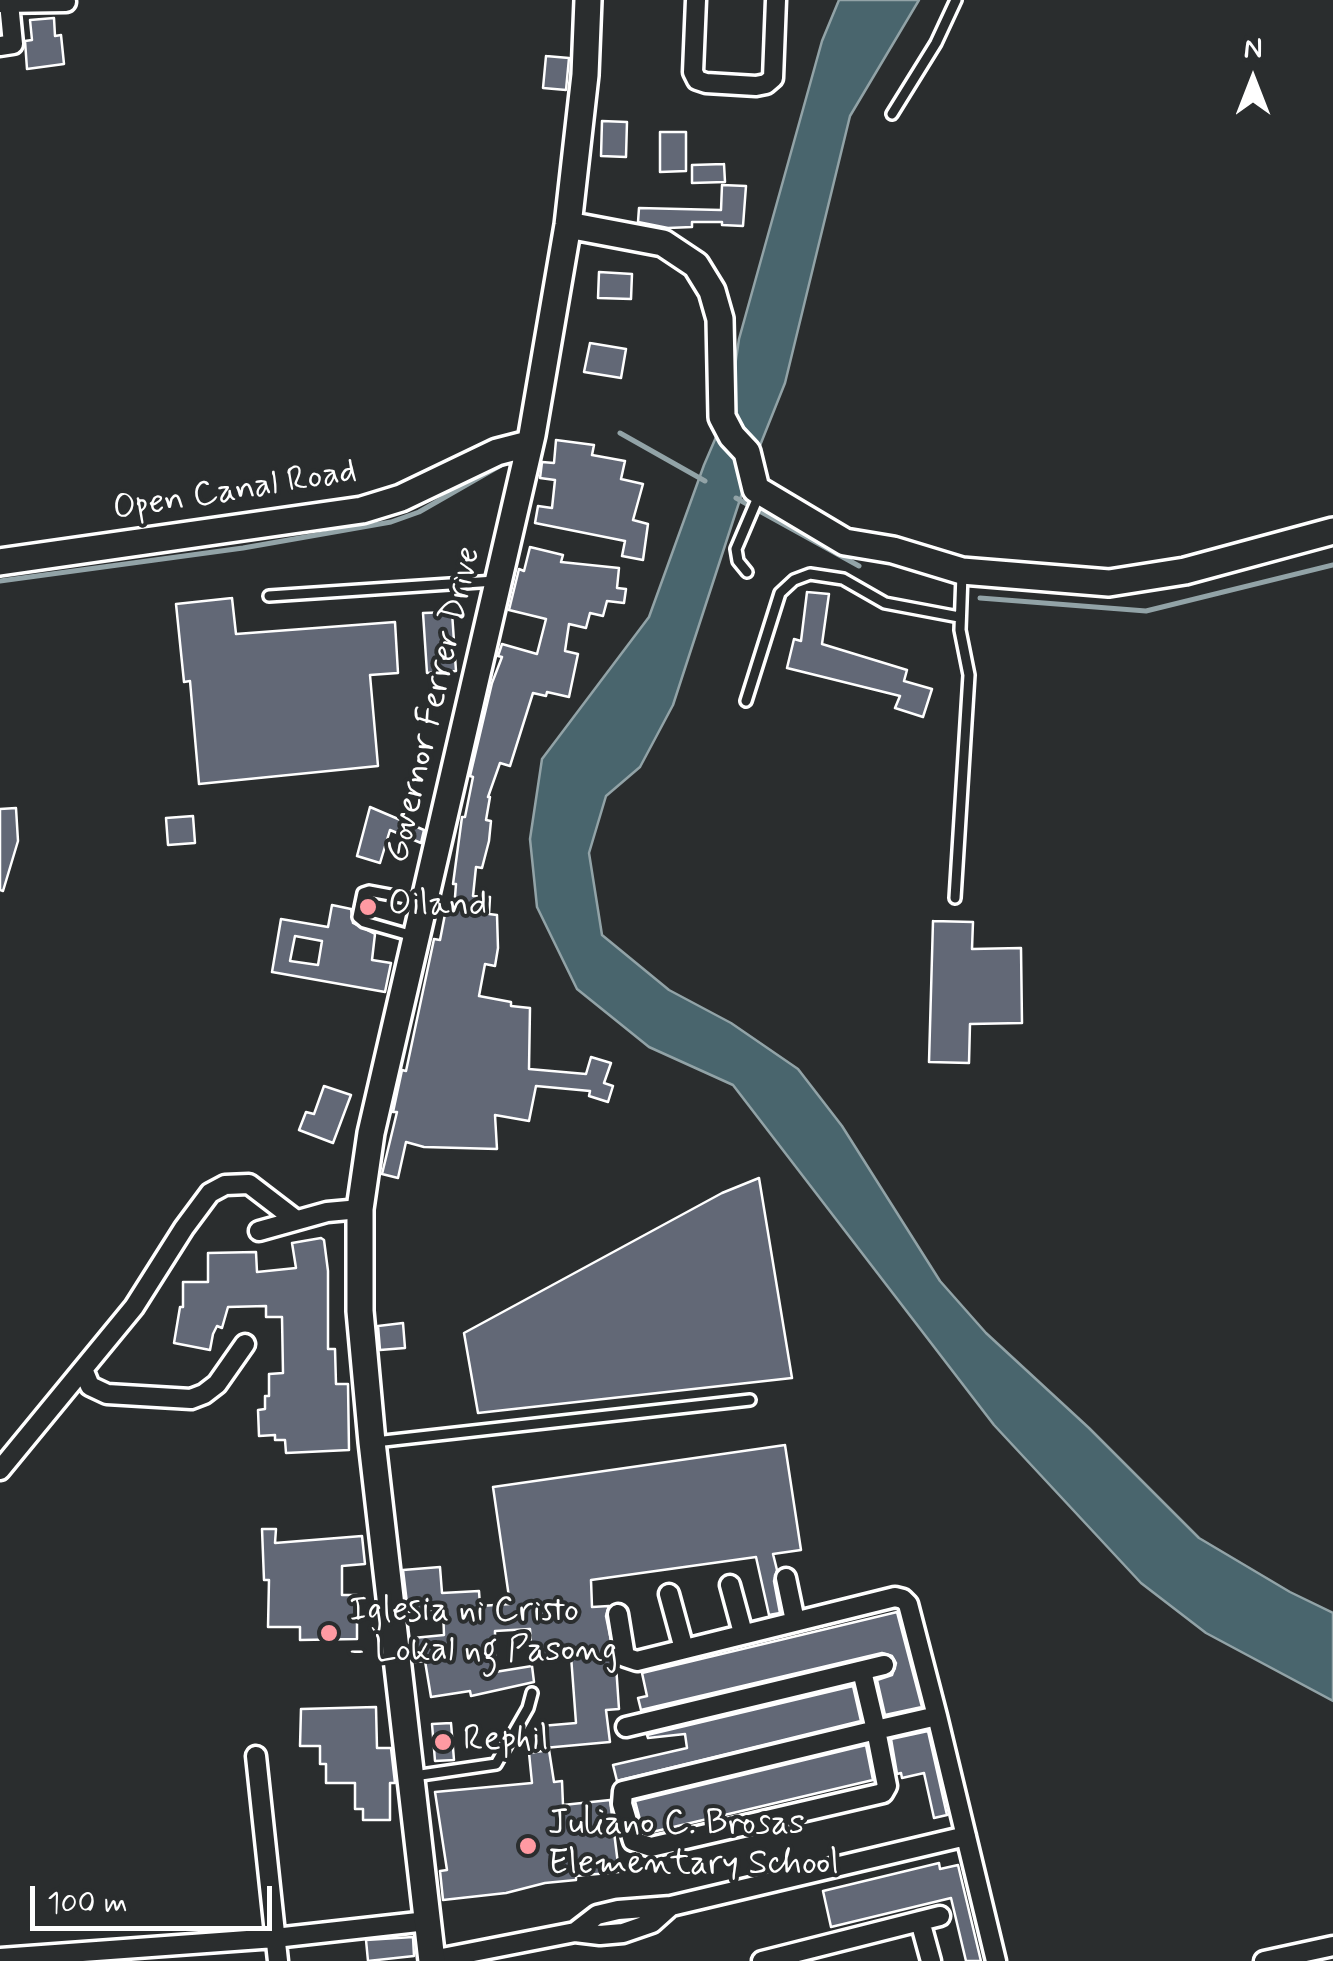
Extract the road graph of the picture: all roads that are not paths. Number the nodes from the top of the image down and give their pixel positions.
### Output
1 (588, 0) edge
2 (696, 0) edge
3 (776, 0) edge
4 (956, 0) edge
5 (66, 2) edge
6 (4, 3) edge
7 (0, 46) edge
8 (892, 114) dead end
9 (568, 225) junction
10 (528, 444) junction
11 (760, 493) junction
12 (1333, 530) edge
13 (0, 562) edge
14 (962, 571) junction
15 (747, 572) dead end
16 (500, 581) junction
17 (268, 596) dead end
18 (960, 617) junction
19 (746, 701) dead end
20 (955, 898) dead end
21 (426, 901) junction
22 (418, 937) junction
23 (360, 1209) junction
24 (296, 1220) junction
25 (260, 1231) dead end
26 (245, 1344) dead end
27 (83, 1369) junction
28 (750, 1400) dead end
29 (372, 1442) junction
30 (0, 1470) edge
31 (786, 1578) dead end
32 (730, 1585) dead end
33 (670, 1594) dead end
34 (618, 1614) dead end
35 (795, 1621) junction
36 (744, 1633) junction
37 (684, 1649) junction
38 (884, 1665) dead end
39 (862, 1671) junction
40 (532, 1693) dead end
41 (936, 1716) junction
42 (626, 1727) dead end
43 (876, 1730) junction
44 (256, 1756) dead end
45 (411, 1777) junction
46 (966, 1836) junction
47 (940, 1916) dead end
48 (428, 1921) junction
49 (920, 1922) junction
50 (276, 1938) junction
51 (1333, 1946) edge
52 (0, 1958) edge
53 (432, 1960) edge
54 (278, 1961) edge
55 (762, 1961) edge
56 (930, 1961) edge
57 (996, 1961) edge
58 (1264, 1961) edge

1 - 9 main road, Governor Ferrer Drive
2 - 3 street
4 - 8 lane
5 - 6 street
6 - 7 street
9 - 10 main road, Governor Ferrer Drive
9 - 11 main road
10 - 13 main road, Open Canal Road
10 - 16 main road, Governor Ferrer Drive
11 - 14 main road
11 - 15 lane
12 - 14 main road
14 - 18 lane
16 - 17 lane
16 - 21 main road, Governor Ferrer Drive
18 - 19 lane
18 - 20 lane
21 - 22 main road, Governor Ferrer Drive
21 - 22 lane
22 - 23 main road, Governor Ferrer Drive
23 - 24 street
23 - 29 main road, Governor Ferrer Drive
24 - 25 street
24 - 27 street
26 - 27 street
27 - 30 street
28 - 29 lane
29 - 45 main road, Governor Ferrer Drive
31 - 35 street
32 - 36 street
33 - 37 street
34 - 37 street
35 - 36 street
35 - 41 street
36 - 37 street
38 - 39 street
39 - 42 street
39 - 43 street
40 - 45 lane
41 - 43 street
41 - 46 street
43 - 43 street
44 - 50 street
45 - 48 main road, Governor Ferrer Drive
46 - 53 street
46 - 57 street
47 - 49 street
48 - 50 street
48 - 53 main road, Governor Ferrer Drive
49 - 55 street
49 - 56 street
50 - 52 street
50 - 54 street
51 - 58 street

